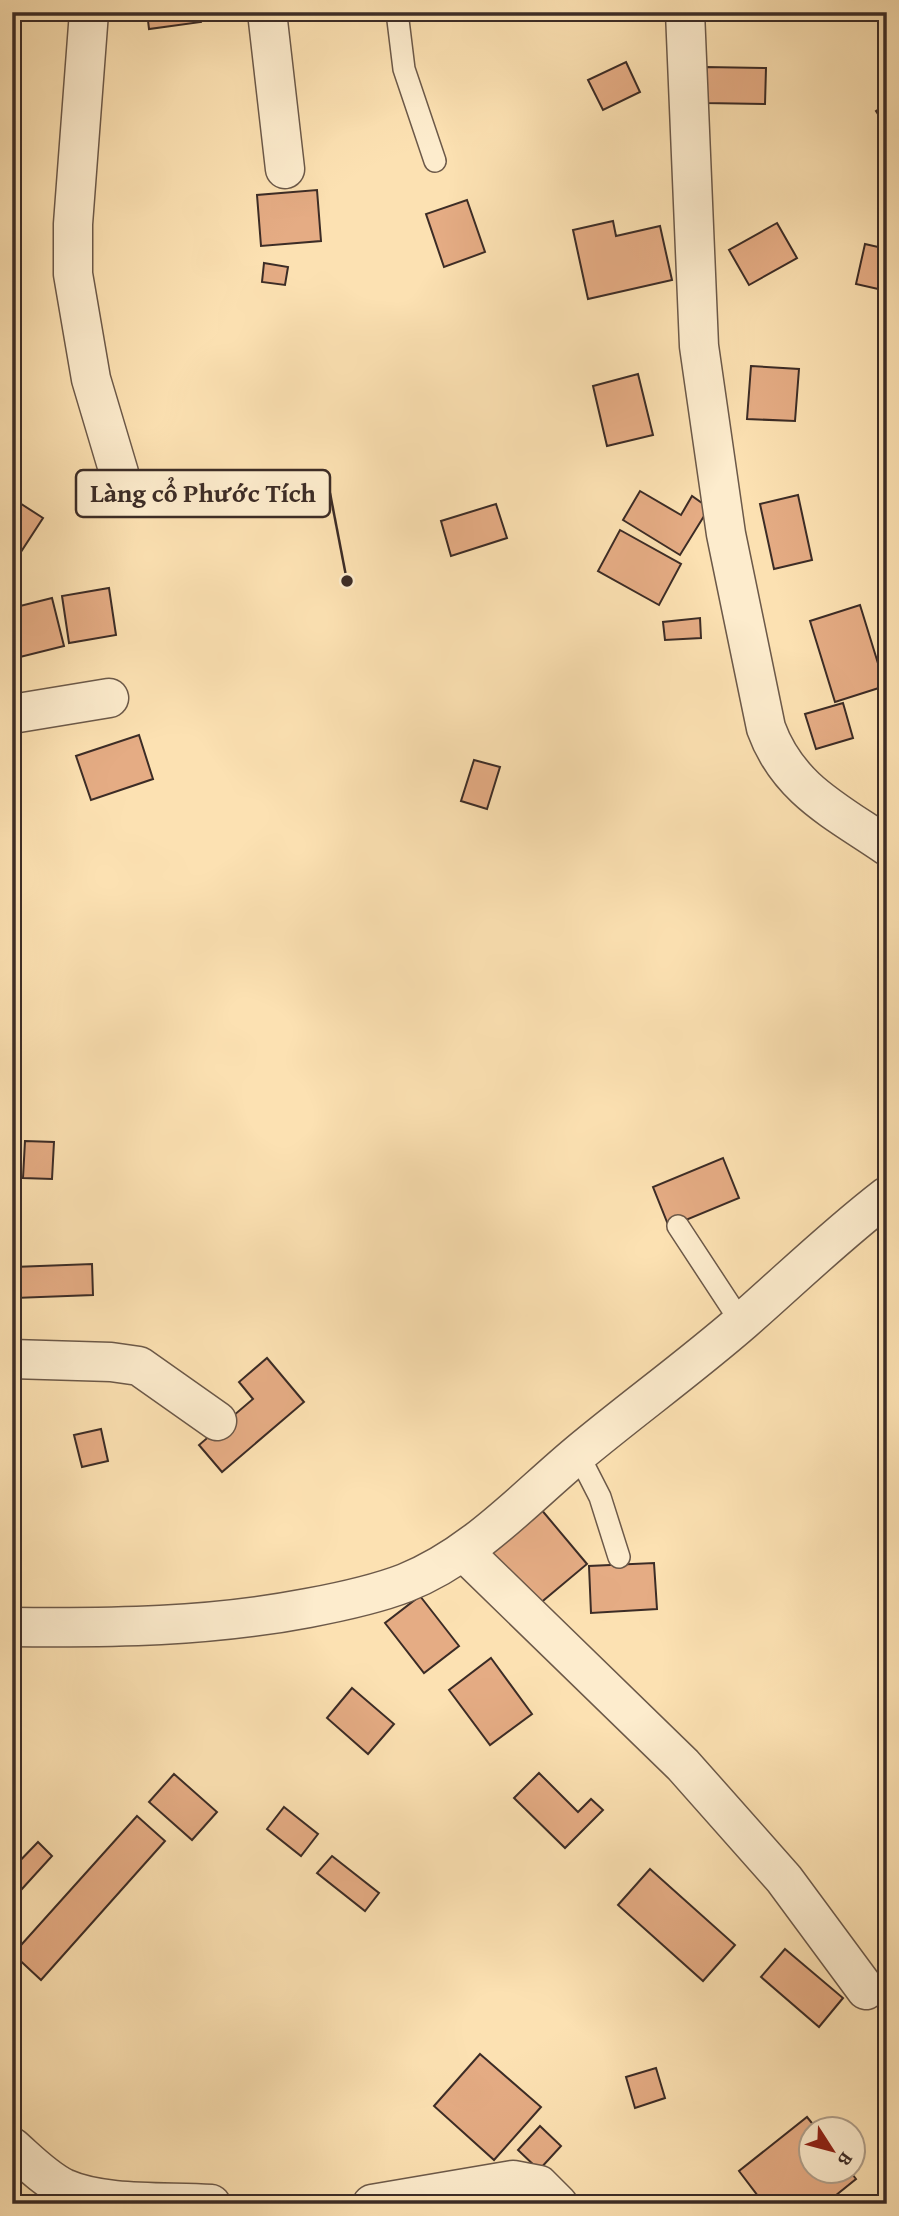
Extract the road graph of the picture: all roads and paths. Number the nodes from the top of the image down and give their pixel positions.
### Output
1 (89, 12) edge
2 (267, 12) edge
3 (397, 12) edge
4 (685, 12) edge
5 (435, 161) dead end
6 (285, 169) dead end
7 (119, 473) dead end
8 (109, 698) dead end
9 (12, 714) edge
10 (887, 846) edge
11 (887, 1196) edge
12 (678, 1226) dead end
13 (741, 1322) junction
14 (12, 1359) edge
15 (217, 1421) dead end
16 (578, 1454) junction
17 (464, 1552) junction
18 (619, 1557) dead end
19 (12, 1627) edge
20 (866, 1990) dead end
21 (12, 2147) edge
22 (211, 2204) edge
23 (372, 2204) edge
24 (558, 2204) edge

1 - 7 street
2 - 6 street
3 - 5 lane
4 - 10 street
8 - 9 street
11 - 13 street
12 - 13 lane
13 - 16 street
14 - 15 street
16 - 17 street
16 - 18 lane
17 - 19 street
17 - 20 street
21 - 22 street
23 - 24 street

